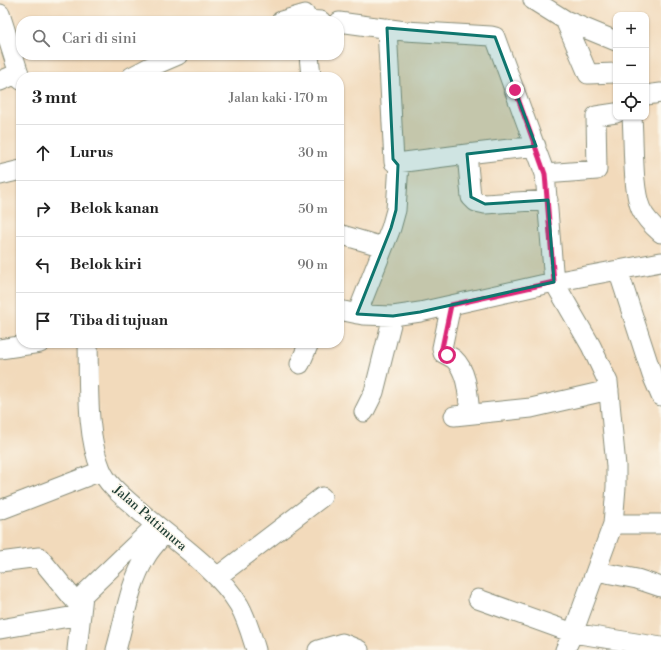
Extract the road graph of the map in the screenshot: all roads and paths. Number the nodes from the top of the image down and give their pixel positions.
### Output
1 (533, 0) edge
2 (0, 14) edge
3 (565, 20) junction
4 (344, 23) edge
5 (388, 28) junction
6 (613, 40) edge
7 (165, 60) edge
8 (309, 60) edge
9 (18, 72) edge
10 (140, 72) edge
11 (311, 72) edge
12 (613, 73) edge
13 (16, 78) edge
14 (0, 81) edge
15 (661, 93) edge
16 (649, 95) edge
17 (613, 113) edge
18 (632, 120) edge
19 (536, 146) junction
20 (467, 154) junction
21 (399, 163) junction
22 (16, 171) edge
23 (545, 174) junction
24 (0, 176) edge
25 (548, 200) junction
26 (661, 233) edge
27 (344, 235) edge
28 (383, 247) junction
29 (661, 262) edge
30 (618, 270) junction
31 (554, 282) junction
32 (451, 305) junction
33 (348, 312) edge
34 (393, 316) junction
35 (16, 347) edge
36 (88, 348) edge
37 (307, 348) edge
38 (0, 349) edge
39 (300, 364) dead end
40 (609, 390) junction
41 (661, 396) edge
42 (364, 412) dead end
43 (101, 471) junction
44 (322, 497) dead end
45 (0, 510) edge
46 (613, 524) junction
47 (661, 524) edge
48 (160, 529) junction
49 (0, 562) edge
50 (596, 571) junction
51 (217, 577) junction
52 (661, 587) edge
53 (478, 599) dead end
54 (81, 611) junction
55 (0, 629) edge
56 (569, 642) edge
57 (661, 647) edge
58 (77, 650) edge
59 (116, 650) edge
60 (256, 650) edge
61 (318, 650) edge
62 (359, 650) edge

1 - 3 street
2 - 9 street
3 - 6 street
3 - 12 street
4 - 5 street
5 - 19 street
5 - 21 street
7 - 10 street
8 - 11 street
13 - 14 street
15 - 16 street
17 - 23 street
18 - 26 street
19 - 20 street
19 - 23 street
20 - 21 street
20 - 25 street
21 - 28 street
22 - 24 street
23 - 25 street
25 - 31 street
27 - 28 street
28 - 33 street
29 - 30 street
30 - 31 street
30 - 41 street
31 - 32 street
31 - 40 street
32 - 34 street
32 - 40 street
33 - 34 street
34 - 42 street
35 - 38 street
36 - 43 street, Jalan Pattimura
37 - 39 street
40 - 46 street
43 - 45 street
43 - 48 street, Jalan Pattimura
44 - 51 street
46 - 47 street
46 - 50 street
48 - 51 street, Jalan Pattimura
48 - 54 street
48 - 59 street
49 - 54 street
50 - 52 street
50 - 56 street
51 - 60 street, Jalan Pattimura
53 - 56 street
54 - 55 street
54 - 58 street
56 - 57 street
61 - 62 street

